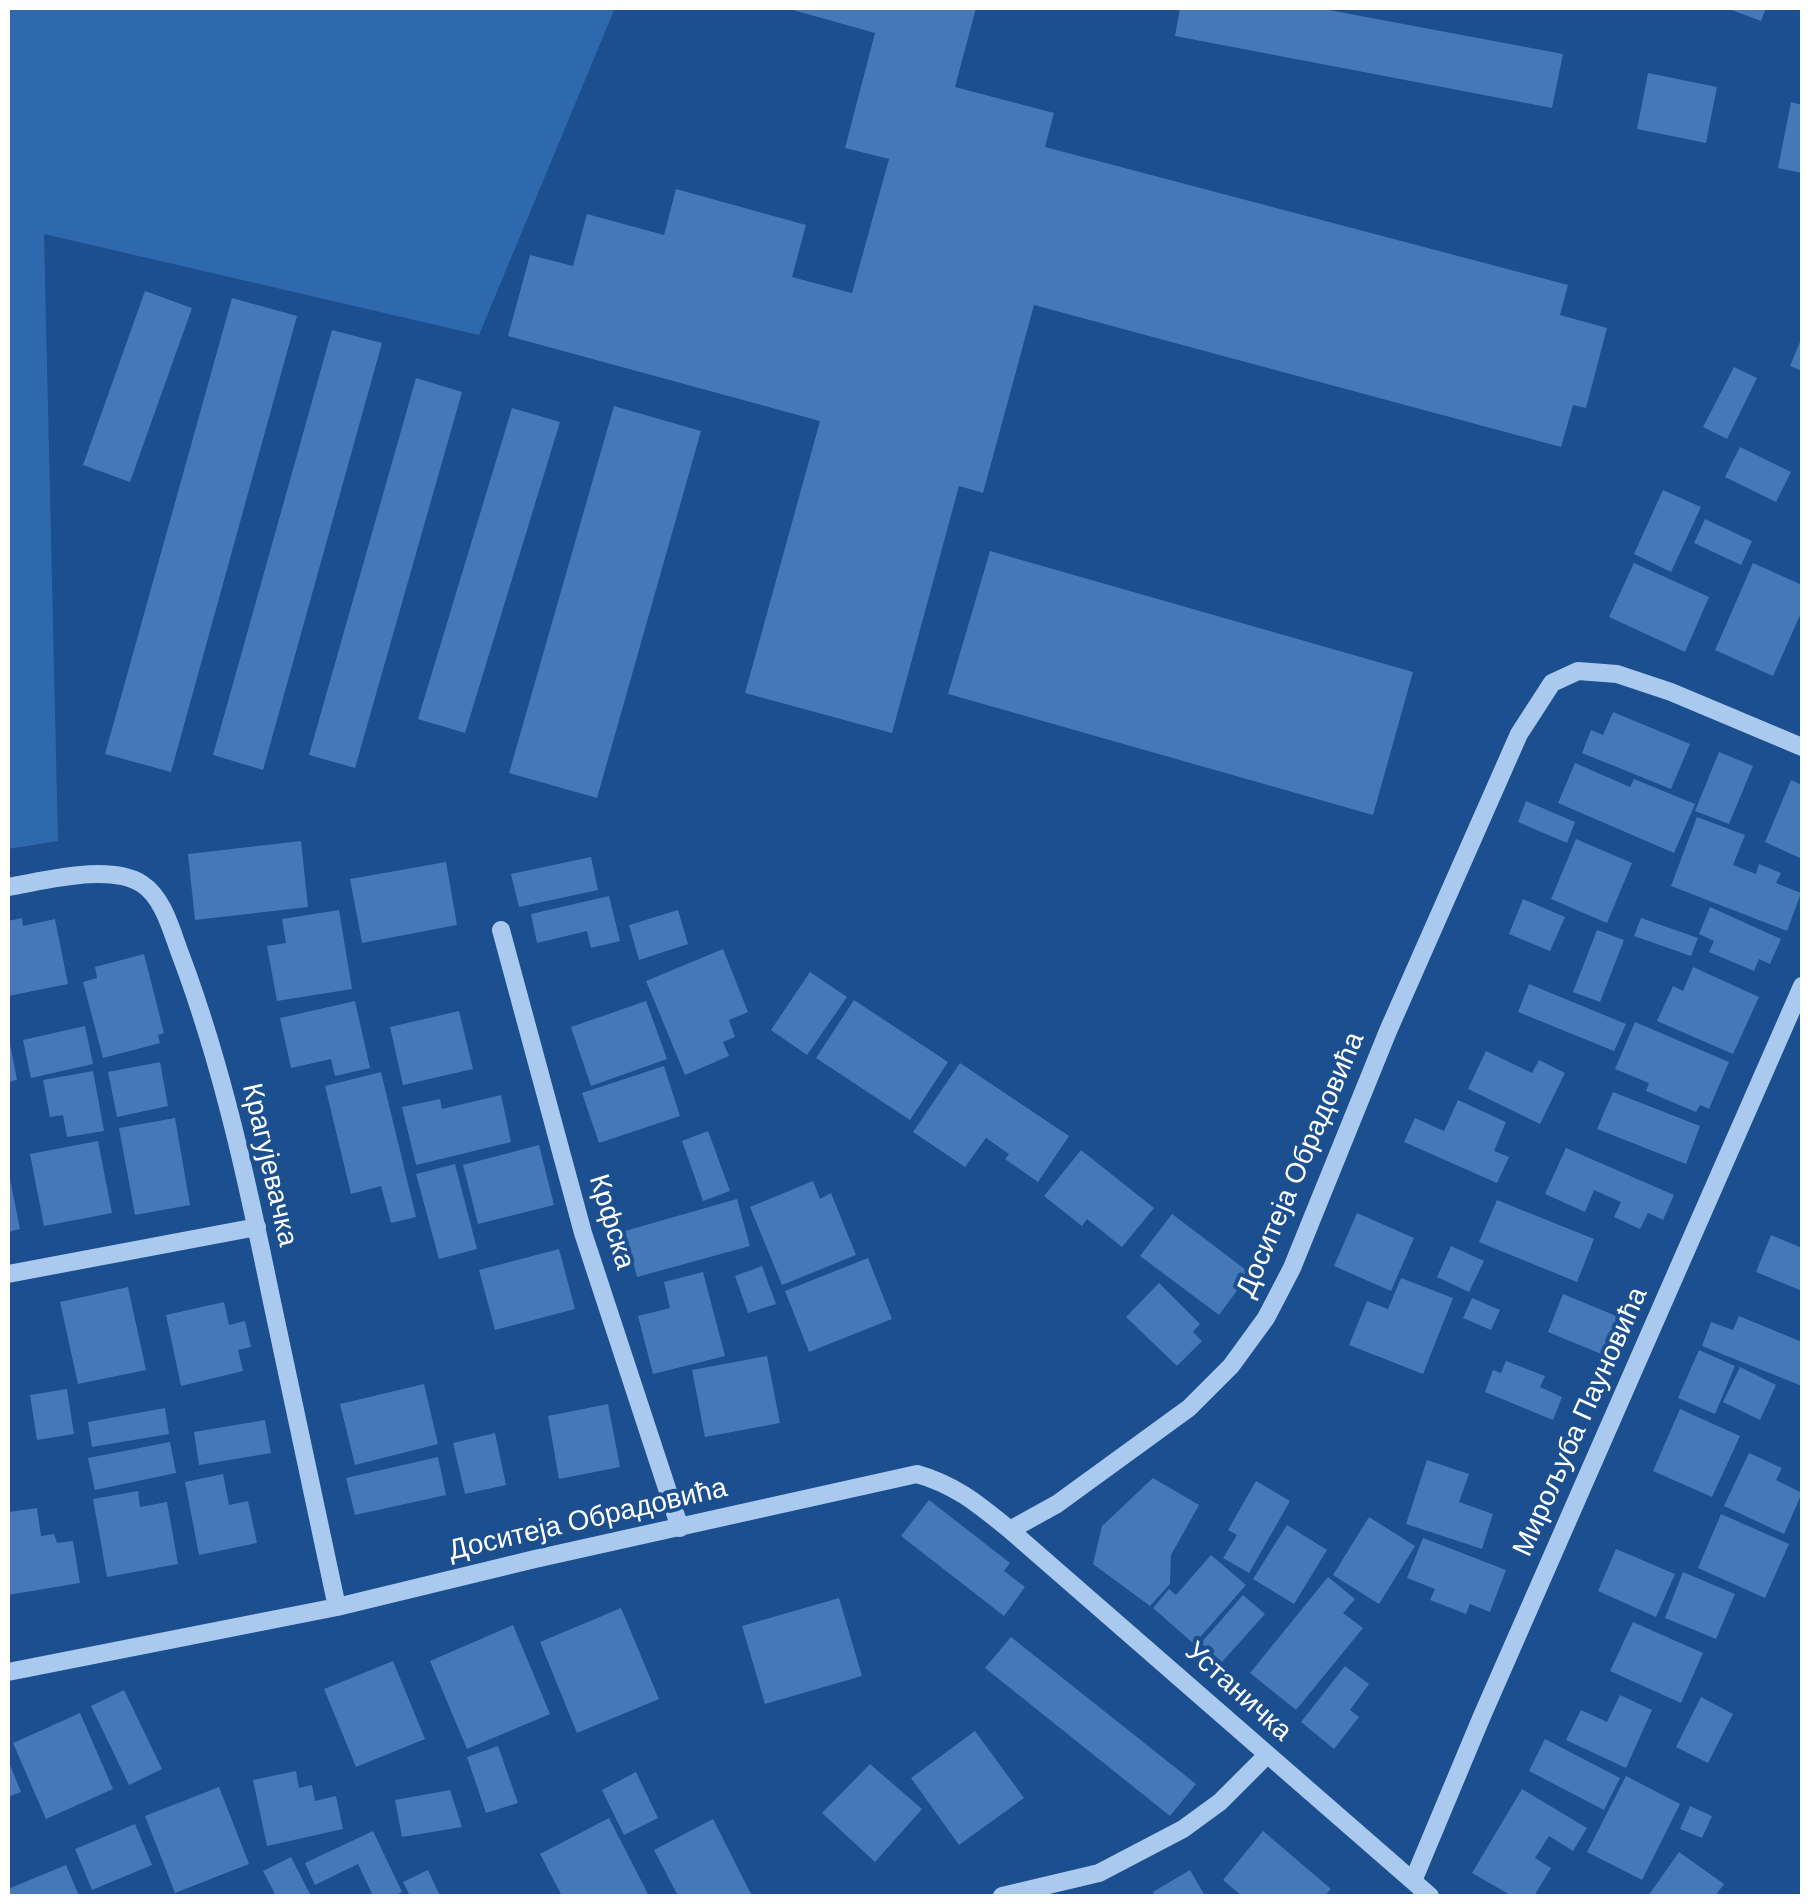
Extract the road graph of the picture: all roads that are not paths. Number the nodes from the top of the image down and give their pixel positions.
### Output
1 (1802, 748) edge
2 (8, 887) edge
3 (501, 930) dead end
4 (1802, 986) edge
5 (257, 1227) junction
6 (8, 1274) edge
7 (680, 1528) junction
8 (1010, 1530) junction
9 (337, 1607) junction
10 (8, 1672) edge
11 (1267, 1755) junction
12 (1413, 1881) junction
13 (1002, 1896) edge
14 (1430, 1896) edge

1 - 8 street, Доситеја Обрадовића
2 - 5 street, Крагујевачка
3 - 7 street, Крфска
4 - 12 street, Мирољуба Пауновића
5 - 6 street
5 - 9 street, Крагујевачка
7 - 8 street, Доситеја Обрадовића
7 - 9 street, Доситеја Обрадовића
8 - 11 street, Устаничка
9 - 10 street, Доситеја Обрадовића
11 - 12 street, Устаничка
11 - 13 street
12 - 14 street, Устаничка

